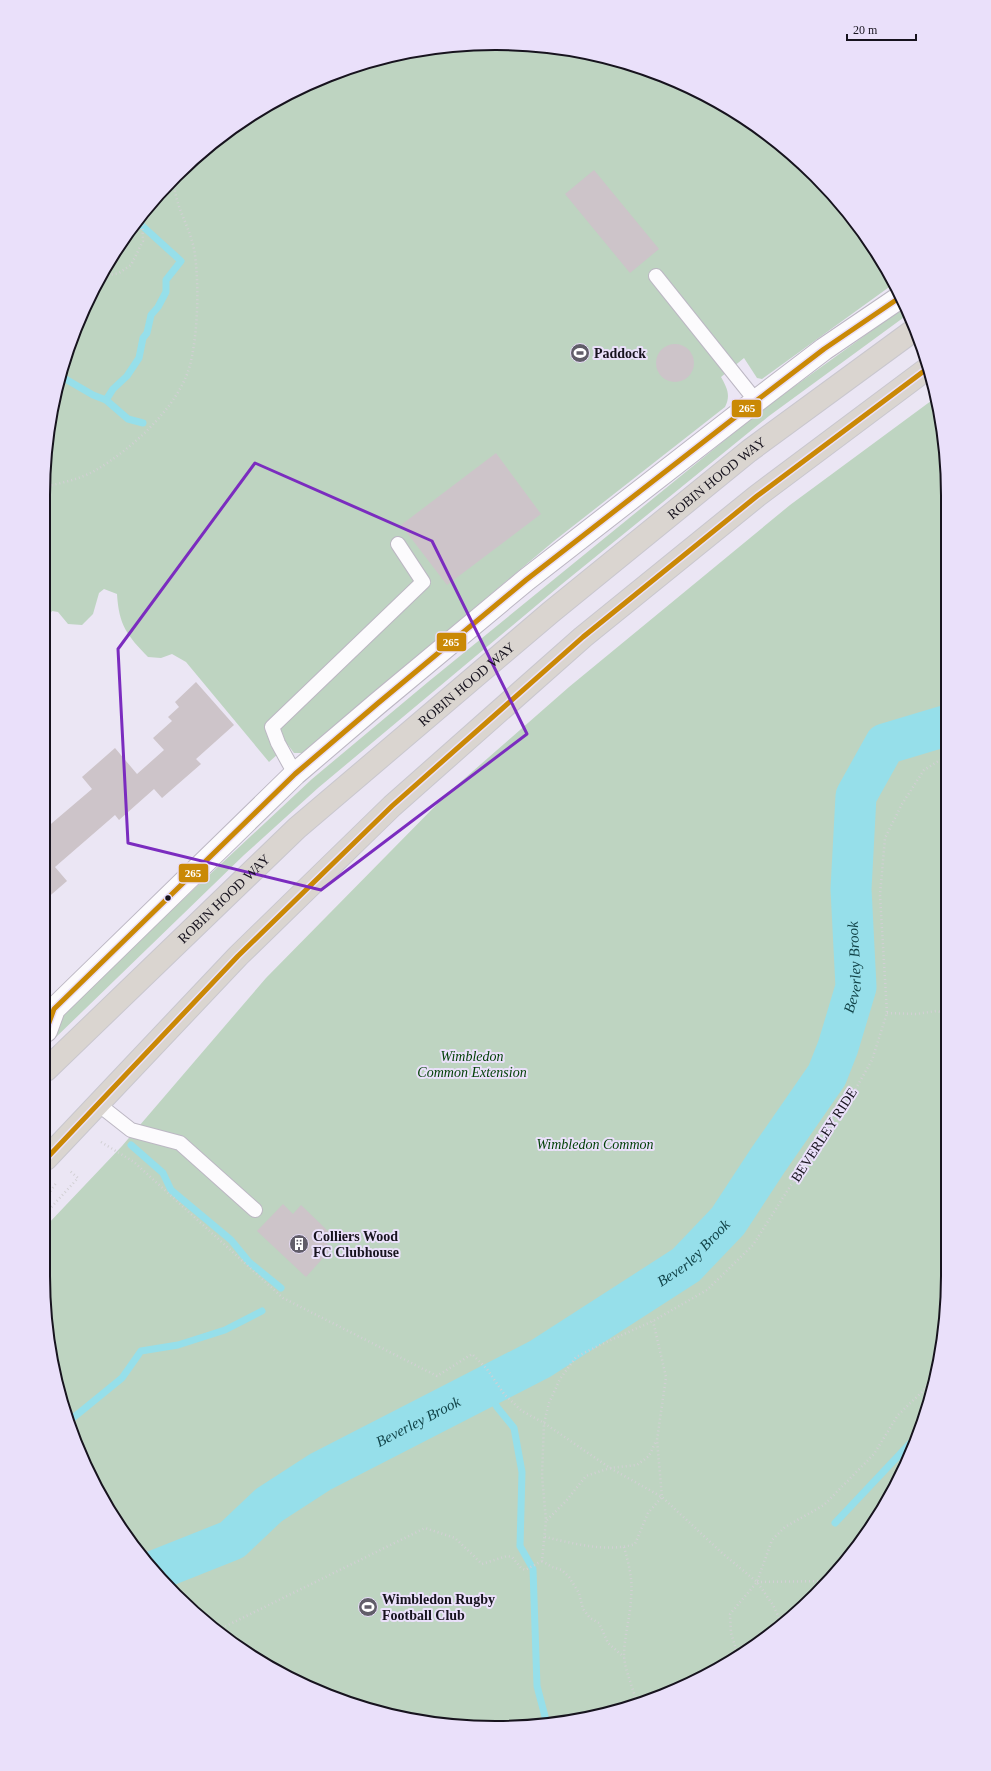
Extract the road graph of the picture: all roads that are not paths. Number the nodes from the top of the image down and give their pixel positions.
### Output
1 (656, 276) dead end
2 (896, 300) edge
3 (910, 333) edge
4 (923, 372) edge
5 (756, 401) junction
6 (398, 544) dead end
7 (295, 774) junction
8 (50, 1020) edge
9 (50, 1066) edge
10 (98, 1104) junction
11 (50, 1155) edge
12 (254, 1210) dead end

1 - 5 lane
2 - 5 street
3 - 9 highway, ROBIN HOOD WAY
4 - 10 highway
5 - 7 street
6 - 7 lane
7 - 8 street
10 - 11 highway
10 - 12 lane

